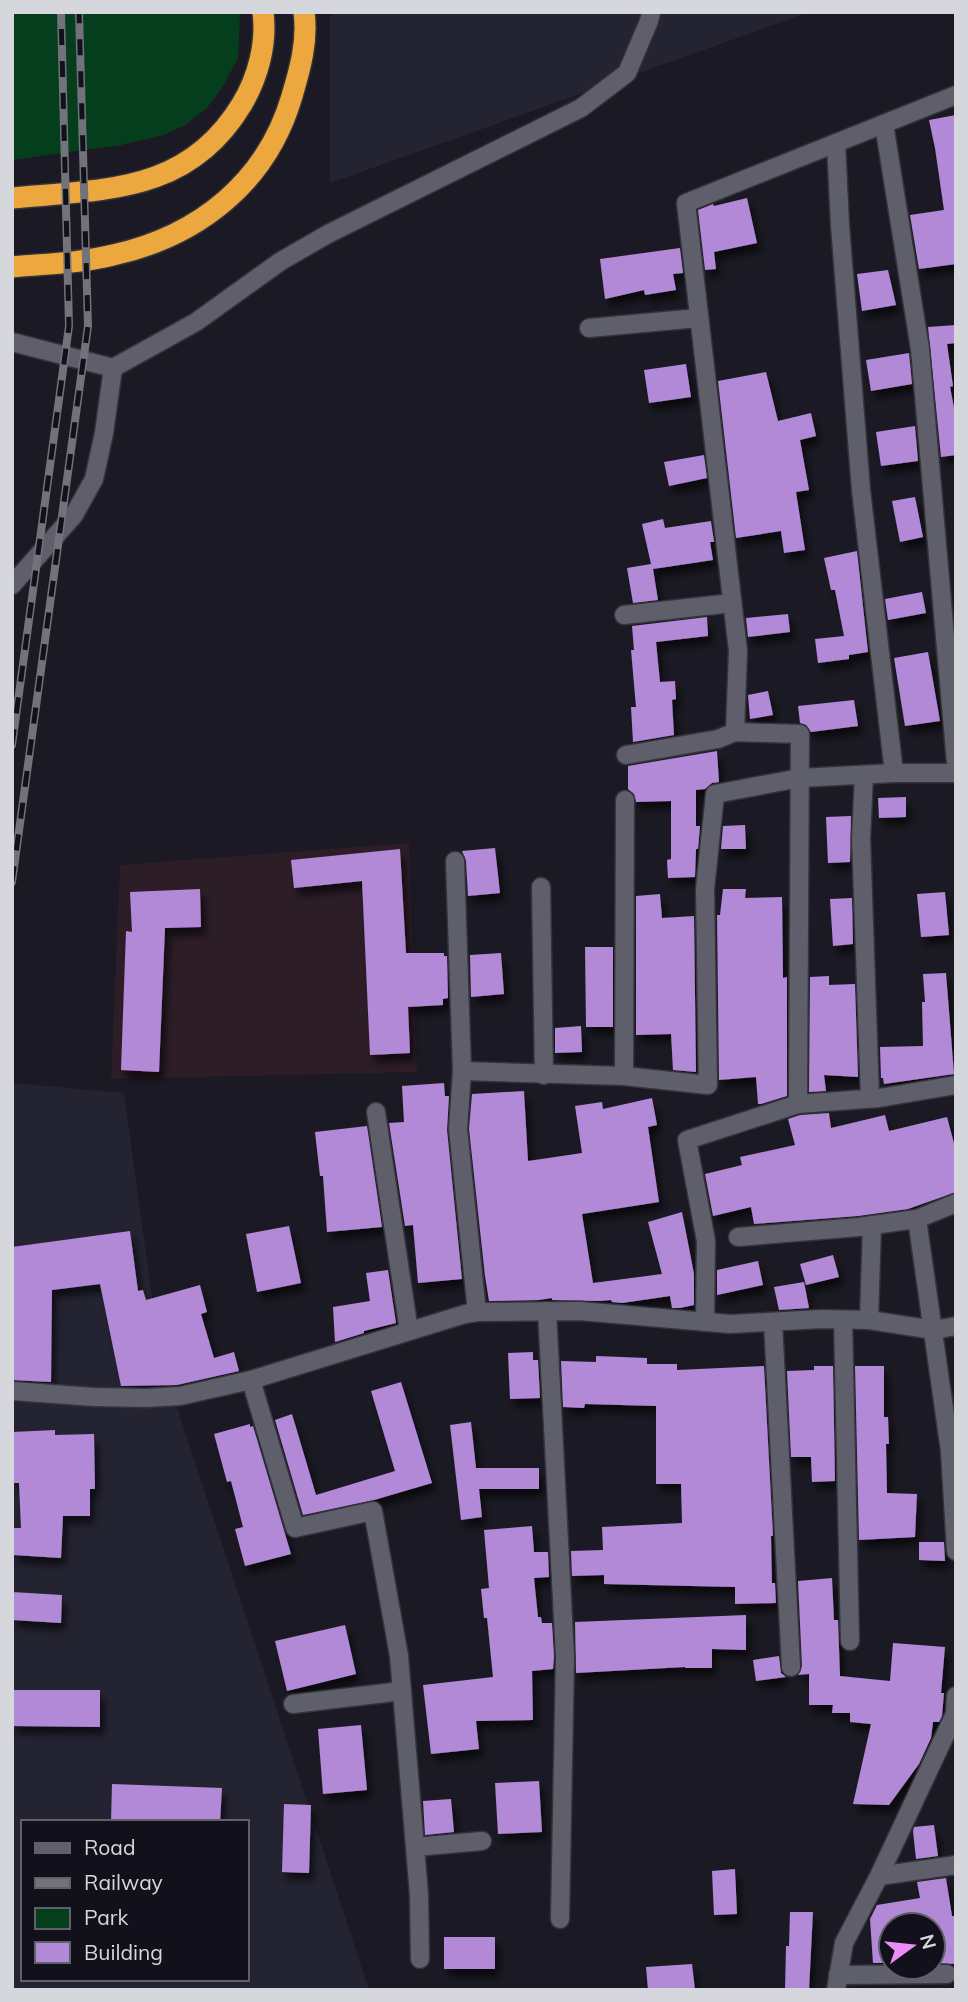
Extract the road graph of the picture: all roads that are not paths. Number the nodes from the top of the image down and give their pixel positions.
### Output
1 (263, 12) edge
2 (304, 12) edge
3 (651, 12) edge
4 (956, 95) edge
5 (884, 124) junction
6 (836, 143) junction
7 (12, 198) edge
8 (12, 267) edge
9 (698, 318) junction
10 (589, 328) dead end
11 (12, 342) edge
12 (113, 368) junction
13 (12, 585) edge
14 (732, 603) junction
15 (624, 615) dead end
16 (735, 732) junction
17 (626, 755) dead end
18 (956, 763) edge
19 (894, 773) junction
20 (956, 773) edge
21 (864, 775) junction
22 (800, 778) junction
23 (625, 800) dead end
24 (455, 861) dead end
25 (541, 887) dead end
26 (462, 1072) junction
27 (544, 1075) junction
28 (624, 1076) junction
29 (956, 1085) edge
30 (870, 1098) junction
31 (798, 1104) junction
32 (376, 1112) dead end
33 (956, 1203) edge
34 (917, 1219) junction
35 (872, 1225) junction
36 (737, 1237) dead end
37 (547, 1311) junction
38 (477, 1312) junction
39 (843, 1320) junction
40 (869, 1320) junction
41 (705, 1322) junction
42 (774, 1322) junction
43 (956, 1326) edge
44 (934, 1329) junction
45 (409, 1331) junction
46 (251, 1380) junction
47 (12, 1391) edge
48 (953, 1451) edge
49 (956, 1551) edge
50 (850, 1641) dead end
51 (791, 1667) dead end
52 (402, 1691) junction
53 (293, 1704) dead end
54 (955, 1708) edge
55 (482, 1841) dead end
56 (415, 1847) junction
57 (956, 1865) edge
58 (879, 1876) junction
59 (560, 1919) dead end
60 (420, 1959) dead end
61 (950, 1979) edge
62 (837, 1982) edge

1 - 7 highway
2 - 8 highway
3 - 12 street
4 - 5 street
5 - 6 street
5 - 18 street
6 - 9 street
6 - 19 street
9 - 10 street
9 - 14 street
11 - 12 street
12 - 13 street
14 - 15 street
14 - 16 street
16 - 17 street
16 - 22 street
19 - 20 street
19 - 21 street
21 - 22 street
21 - 30 street
22 - 28 street
22 - 31 street
23 - 28 street
24 - 26 street
25 - 27 street
26 - 27 street
26 - 38 street
27 - 28 street
29 - 30 street
30 - 31 street
31 - 41 street
32 - 45 street
33 - 34 street
34 - 35 street
34 - 44 street
35 - 36 street
35 - 40 street
37 - 38 street
37 - 41 street
37 - 59 street
38 - 45 street
39 - 40 street
39 - 42 street
39 - 50 street
40 - 44 street
41 - 42 street
42 - 51 street
43 - 44 street
44 - 48 street
45 - 46 street
46 - 47 street
46 - 52 street
48 - 49 street
52 - 53 street
52 - 56 street
54 - 58 street
55 - 56 street
56 - 60 street
57 - 58 street
58 - 62 street
61 - 62 street

